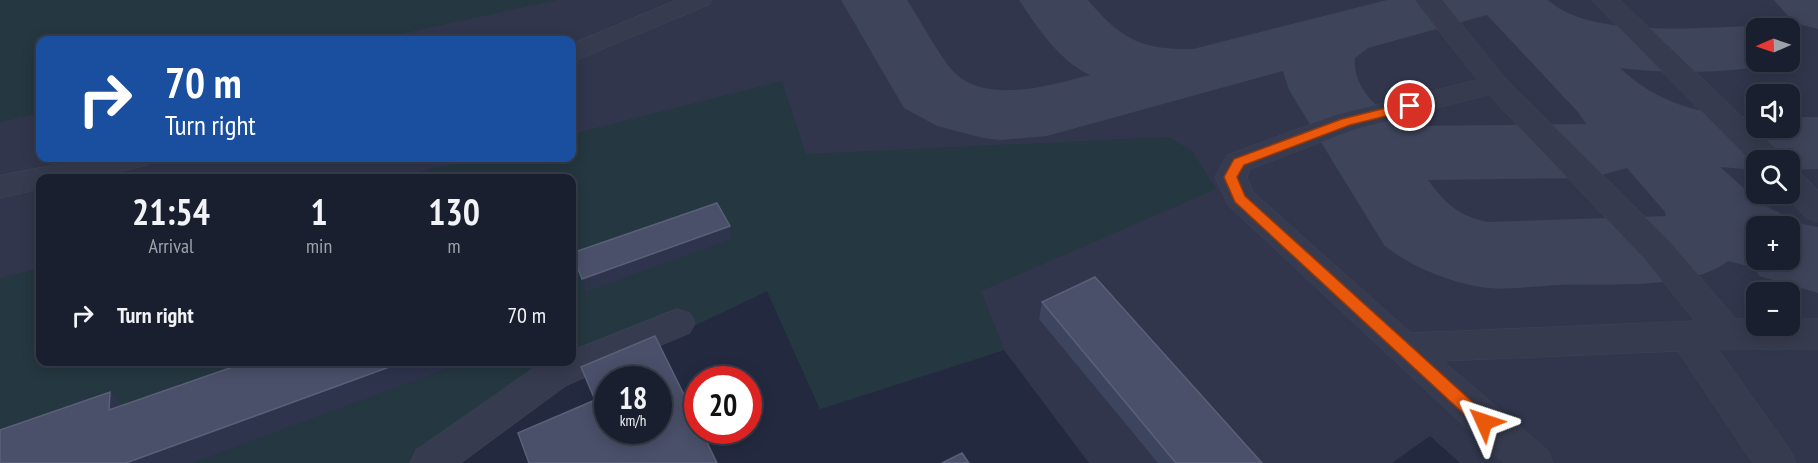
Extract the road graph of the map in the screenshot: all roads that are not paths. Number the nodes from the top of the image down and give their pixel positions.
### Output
1 (699, 0) edge
2 (1428, 0) edge
3 (1605, 0) edge
4 (576, 52) edge
5 (1495, 84) junction
6 (1759, 150) edge
7 (118, 162) edge
8 (61, 174) edge
9 (36, 179) edge
10 (0, 187) edge
11 (1800, 191) edge
12 (1818, 210) edge
13 (677, 323) dead end
14 (1727, 333) junction
15 (1687, 334) junction
16 (1818, 334) edge
17 (1402, 348) junction
18 (576, 365) edge
19 (573, 366) edge
20 (430, 463) edge
21 (1533, 463) edge
22 (1776, 463) edge

1 - 4 lane
2 - 5 lane
3 - 6 lane
5 - 14 lane
5 - 17 lane
7 - 8 lane
9 - 10 lane
11 - 12 lane
13 - 18 lane
14 - 15 lane
14 - 16 lane
15 - 17 lane
15 - 22 lane
17 - 21 lane
19 - 20 lane

